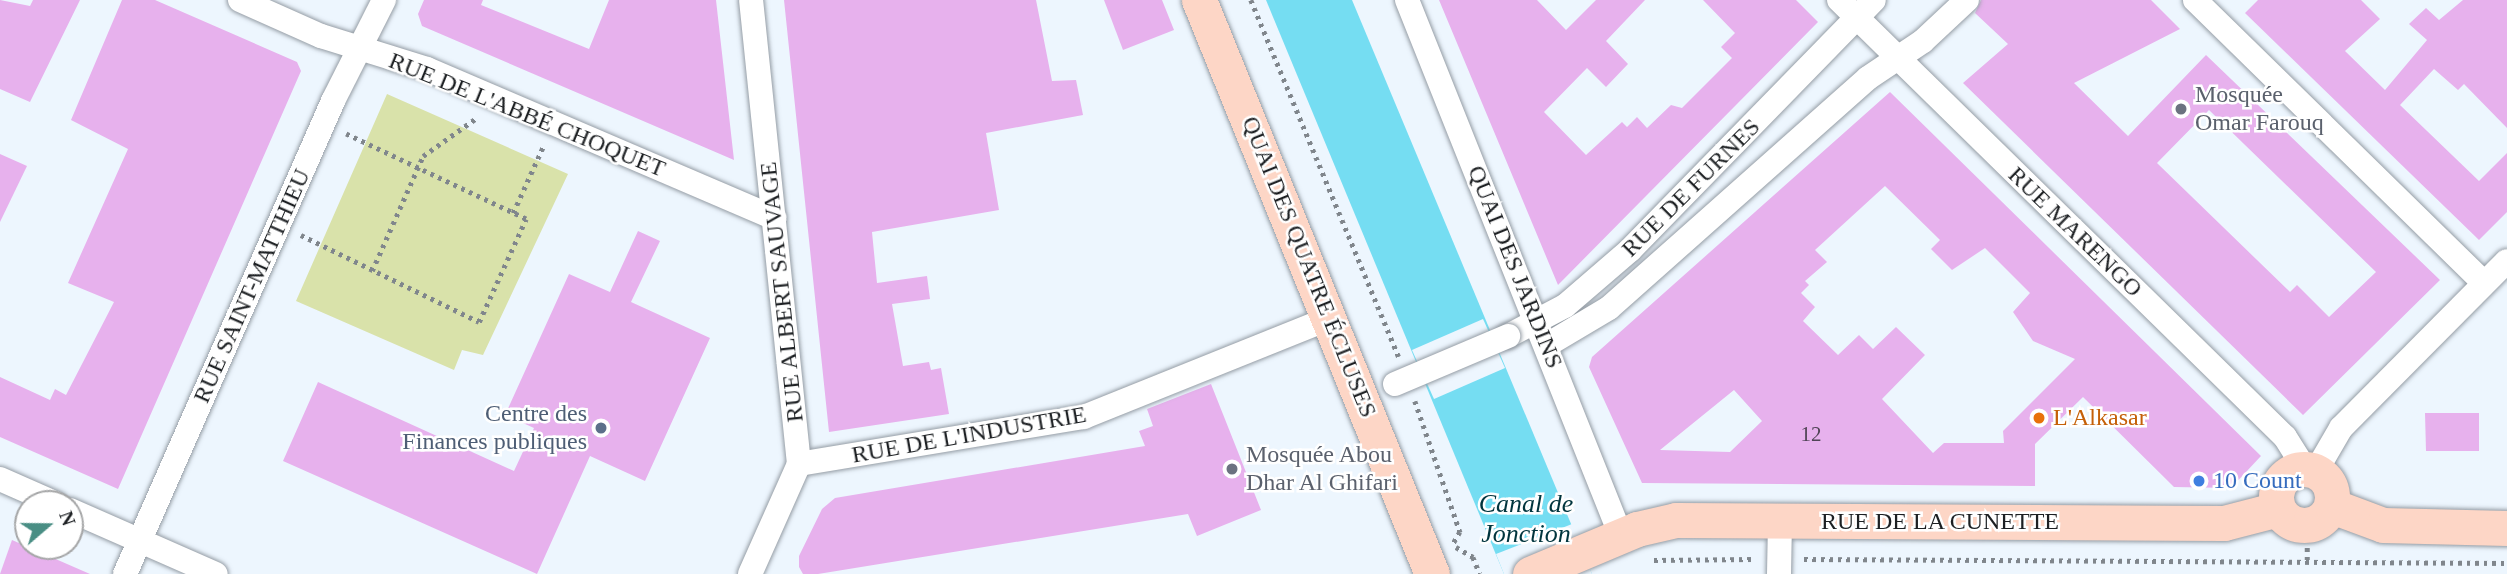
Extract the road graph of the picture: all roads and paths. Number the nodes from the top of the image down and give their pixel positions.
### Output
1 (240, 0) edge
2 (384, 0) edge
3 (751, 0) edge
4 (1199, 0) edge
5 (1251, 0) edge
6 (1407, 0) edge
7 (1839, 0) edge
8 (1874, 0) edge
9 (1967, 0) edge
10 (2195, 0) edge
11 (1859, 20) junction
12 (360, 48) junction
13 (1898, 58) junction
14 (492, 97) junction
15 (323, 124) junction
16 (554, 124) junction
17 (417, 167) junction
18 (513, 213) junction
19 (774, 219) junction
20 (278, 225) junction
21 (2507, 261) edge
22 (372, 271) junction
23 (2484, 283) junction
24 (1330, 318) junction
25 (1543, 334) junction
26 (1402, 377) junction
27 (1362, 398) junction
28 (799, 464) junction
29 (2311, 470) junction
30 (0, 479) edge
31 (25, 490) edge
32 (84, 516) edge
33 (1780, 520) junction
34 (2306, 525) junction
35 (2507, 528) edge
36 (140, 541) junction
37 (1453, 544) dead end
38 (1622, 547) junction
39 (2507, 563) edge
40 (1779, 566) edge
41 (125, 574) edge
42 (216, 574) edge
43 (750, 574) edge
44 (1432, 574) edge
45 (1530, 574) edge

1 - 12 street, RUE DE L'ABBÉ CHOQUET
2 - 12 street, RUE SAINT-MATTHIEU
3 - 19 street, RUE ALBERT SAUVAGE
4 - 24 main road, QUAI DES QUATRE ÉCLUSES
5 - 26 path
6 - 25 street, QUAI DES JARDINS
7 - 11 street, RUE MARENGO
8 - 11 street, RUE DE FURNES
9 - 13 street, RUE DE FURNES
10 - 23 street
11 - 13 street, RUE MARENGO
11 - 25 street, RUE DE FURNES
12 - 14 street, RUE DE L'ABBÉ CHOQUET
12 - 15 street, RUE SAINT-MATTHIEU
13 - 25 street, RUE DE FURNES
13 - 29 street, RUE MARENGO
14 - 16 street, RUE DE L'ABBÉ CHOQUET
14 - 17 path
15 - 17 path
15 - 20 street, RUE SAINT-MATTHIEU
16 - 18 path
16 - 19 street, RUE DE L'ABBÉ CHOQUET
17 - 18 path
17 - 22 path
18 - 22 path
19 - 28 street, RUE ALBERT SAUVAGE
20 - 22 path
20 - 36 street, RUE SAINT-MATTHIEU
21 - 23 street
23 - 29 street
24 - 27 main road, QUAI DES QUATRE ÉCLUSES
24 - 28 street, RUE DE L'INDUSTRIE
25 - 26 street, RUE DE FURNES, bridge
25 - 38 street, QUAI DES JARDINS
26 - 27 street, RUE DE FURNES
26 - 37 path
27 - 44 main road, QUAI DES QUATRE ÉCLUSES
28 - 43 street, RUE ALBERT SAUVAGE
29 - 34 main road
29 - 34 main road
30 - 31 street
32 - 36 street
33 - 34 main road, RUE DE LA CUNETTE
33 - 38 main road, RUE DE LA CUNETTE
33 - 40 street
34 - 35 main road
34 - 39 path
34 - 40 path
36 - 41 street, RUE SAINT-MATTHIEU
36 - 42 street
38 - 40 path
38 - 45 main road, RUE DE LA CUNETTE

